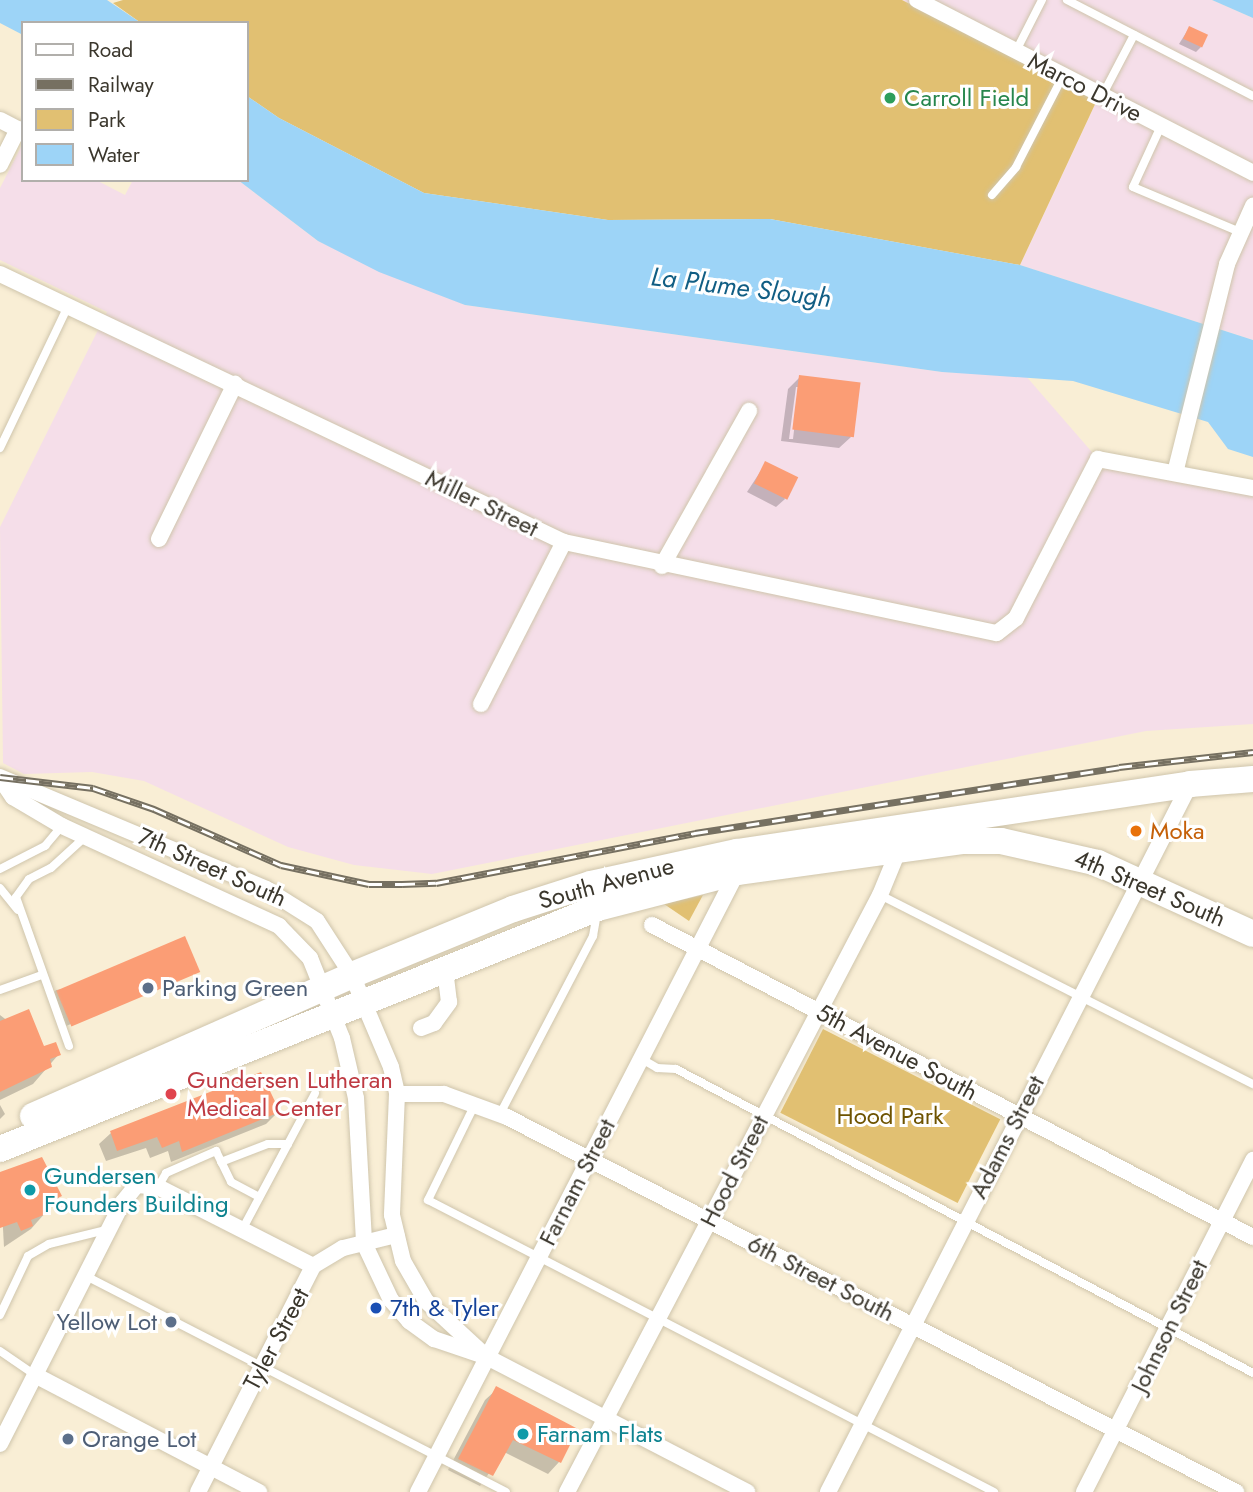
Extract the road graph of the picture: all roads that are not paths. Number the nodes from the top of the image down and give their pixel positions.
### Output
1 (1042, 0) edge
2 (1067, 0) edge
3 (922, 1) edge
4 (1134, 34) junction
5 (1016, 51) junction
6 (1063, 76) junction
7 (1102, 96) junction
8 (1253, 96) edge
9 (0, 120) edge
10 (1161, 126) junction
11 (0, 165) edge
12 (1253, 173) edge
13 (992, 195) dead end
14 (1253, 206) edge
15 (1246, 234) edge
16 (0, 274) edge
17 (68, 306) junction
18 (235, 384) junction
19 (749, 411) dead end
20 (0, 448) edge
21 (1175, 473) junction
22 (1253, 488) edge
23 (159, 540) dead end
24 (564, 542) junction
25 (662, 566) junction
26 (481, 704) dead end
27 (0, 778) edge
28 (1253, 779) edge
29 (1190, 784) junction
30 (62, 825) junction
31 (85, 837) junction
32 (962, 841) joint
33 (899, 849) junction
34 (0, 869) edge
35 (737, 872) junction
36 (1141, 879) junction
37 (0, 888) edge
38 (880, 895) junction
39 (598, 908) junction
40 (19, 913) junction
41 (652, 925) dead end
42 (1253, 934) edge
43 (699, 947) junction
44 (445, 970) junction
45 (42, 975) junction
46 (352, 975) junction
47 (324, 987) junction
48 (0, 990) edge
49 (1078, 998) junction
50 (365, 1002) junction
51 (820, 1009) junction
52 (334, 1014) junction
53 (421, 1028) dead end
54 (69, 1046) dead end
55 (640, 1058) junction
56 (1253, 1084) edge
57 (316, 1093) dead end
58 (397, 1094) junction
59 (475, 1104) junction
60 (500, 1114) junction
61 (763, 1115) junction
62 (1017, 1117) junction
63 (0, 1129) edge
64 (288, 1144) junction
65 (0, 1149) edge
66 (588, 1158) junction
67 (1253, 1160) edge
68 (221, 1162) junction
69 (154, 1186) junction
70 (259, 1197) junction
71 (709, 1220) junction
72 (1221, 1221) junction
73 (963, 1223) junction
74 (110, 1228) junction
75 (242, 1230) junction
76 (396, 1235) junction
77 (1253, 1237) edge
78 (364, 1243) junction
79 (539, 1258) junction
80 (313, 1266) junction
81 (86, 1276) junction
82 (0, 1315) edge
83 (657, 1320) junction
84 (912, 1325) junction
85 (1167, 1331) junction
86 (0, 1351) edge
87 (487, 1357) junction
88 (259, 1369) junction
89 (1253, 1373) edge
90 (35, 1375) junction
91 (606, 1419) junction
92 (862, 1424) junction
93 (1118, 1431) junction
94 (0, 1444) edge
95 (436, 1457) junction
96 (210, 1467) junction
97 (198, 1492) edge
98 (259, 1492) edge
99 (418, 1492) edge
100 (506, 1492) edge
101 (567, 1492) edge
102 (747, 1492) edge
103 (828, 1492) edge
104 (995, 1492) edge
105 (1084, 1492) edge
106 (1236, 1492) edge

1 - 5 lane
2 - 4 lane
3 - 5 street, Marco Drive
4 - 7 lane
4 - 8 lane
5 - 6 street, Marco Drive
6 - 7 street, Marco Drive
6 - 13 lane
7 - 10 street, Marco Drive
9 - 11 street
10 - 12 street, Marco Drive
10 - 15 lane
14 - 15 street
15 - 21 street
16 - 17 street, Miller Street
17 - 18 street, Miller Street
17 - 20 lane
18 - 23 street
18 - 24 street, Miller Street
19 - 25 street
21 - 22 street
21 - 25 street, Miller Street
24 - 25 street, Miller Street
24 - 26 street
27 - 30 street, 7th Street South
27 - 46 street, 7th Street South
28 - 29 highway, South Avenue
29 - 36 street, Adams Street
29 - 46 highway, South Avenue
30 - 31 street, 7th Street South
30 - 34 lane
31 - 40 lane
31 - 47 street, 7th Street South
32 - 33 highway, South Avenue
32 - 36 highway, 4th Street South
33 - 35 highway, South Avenue
33 - 38 street, Hood Street
35 - 39 highway, South Avenue
35 - 43 street, Farnam Street
36 - 42 highway, 4th Street South
36 - 49 street, Adams Street
37 - 40 lane
38 - 49 lane
38 - 51 street, Hood Street
39 - 44 highway, South Avenue
39 - 60 lane
40 - 45 lane
41 - 43 street, 5th Avenue South
43 - 51 street, 5th Avenue South
43 - 55 street, Farnam Street
44 - 50 highway, South Avenue
44 - 53 street
45 - 48 lane
45 - 54 lane
46 - 47 highway, South Avenue
46 - 50 street, 7th Street South
47 - 52 street, 7th Street South
47 - 63 highway, South Avenue
49 - 56 lane
49 - 62 street, Adams Street
50 - 52 highway, South Avenue
50 - 58 street, 7th Street South
51 - 61 street, Hood Street
51 - 62 street, 5th Avenue South
52 - 65 highway, South Avenue
52 - 78 street, 7th Street South
55 - 61 lane
55 - 66 street, Farnam Street
57 - 64 lane
58 - 59 street, 6th Street South
58 - 76 street, 7th Street South
59 - 60 street, 6th Street South
59 - 79 lane
60 - 66 street, 6th Street South
61 - 71 street, Hood Street
61 - 73 lane
62 - 72 street, 5th Avenue South
62 - 73 street, Adams Street
64 - 68 lane
64 - 70 lane
66 - 71 street, 6th Street South
66 - 79 street, Farnam Street
67 - 72 street, Johnson Street
68 - 69 lane
68 - 70 lane
69 - 74 street
69 - 75 street
70 - 75 lane
71 - 83 street, Hood Street
71 - 84 street, 6th Street South
72 - 77 street, 5th Avenue South
72 - 85 street, Johnson Street
73 - 84 street, Adams Street
73 - 85 lane
74 - 81 street
74 - 82 lane
75 - 80 street
76 - 78 street, Tyler Street
76 - 87 street, 7th Street South
78 - 80 street, Tyler Street
78 - 87 street, 7th Street South
79 - 83 lane
79 - 87 street, Farnam Street
80 - 88 street, Tyler Street
81 - 88 lane
81 - 90 street
83 - 91 street, Hood Street
83 - 92 lane
84 - 92 street, Adams Street
84 - 93 street, 6th Street South
85 - 89 lane
85 - 93 street, Johnson Street
86 - 90 lane
87 - 91 street, 7th Street South
87 - 95 street, Farnam Street
88 - 95 lane
88 - 96 street, Tyler Street
90 - 94 street
90 - 96 street
91 - 101 street, Hood Street
91 - 102 street, 7th Street South
92 - 103 street, Adams Street
92 - 104 lane
93 - 105 street, Johnson Street
93 - 106 street, 6th Street South
95 - 99 street, Farnam Street
95 - 100 lane
96 - 97 street, Tyler Street
96 - 98 street

